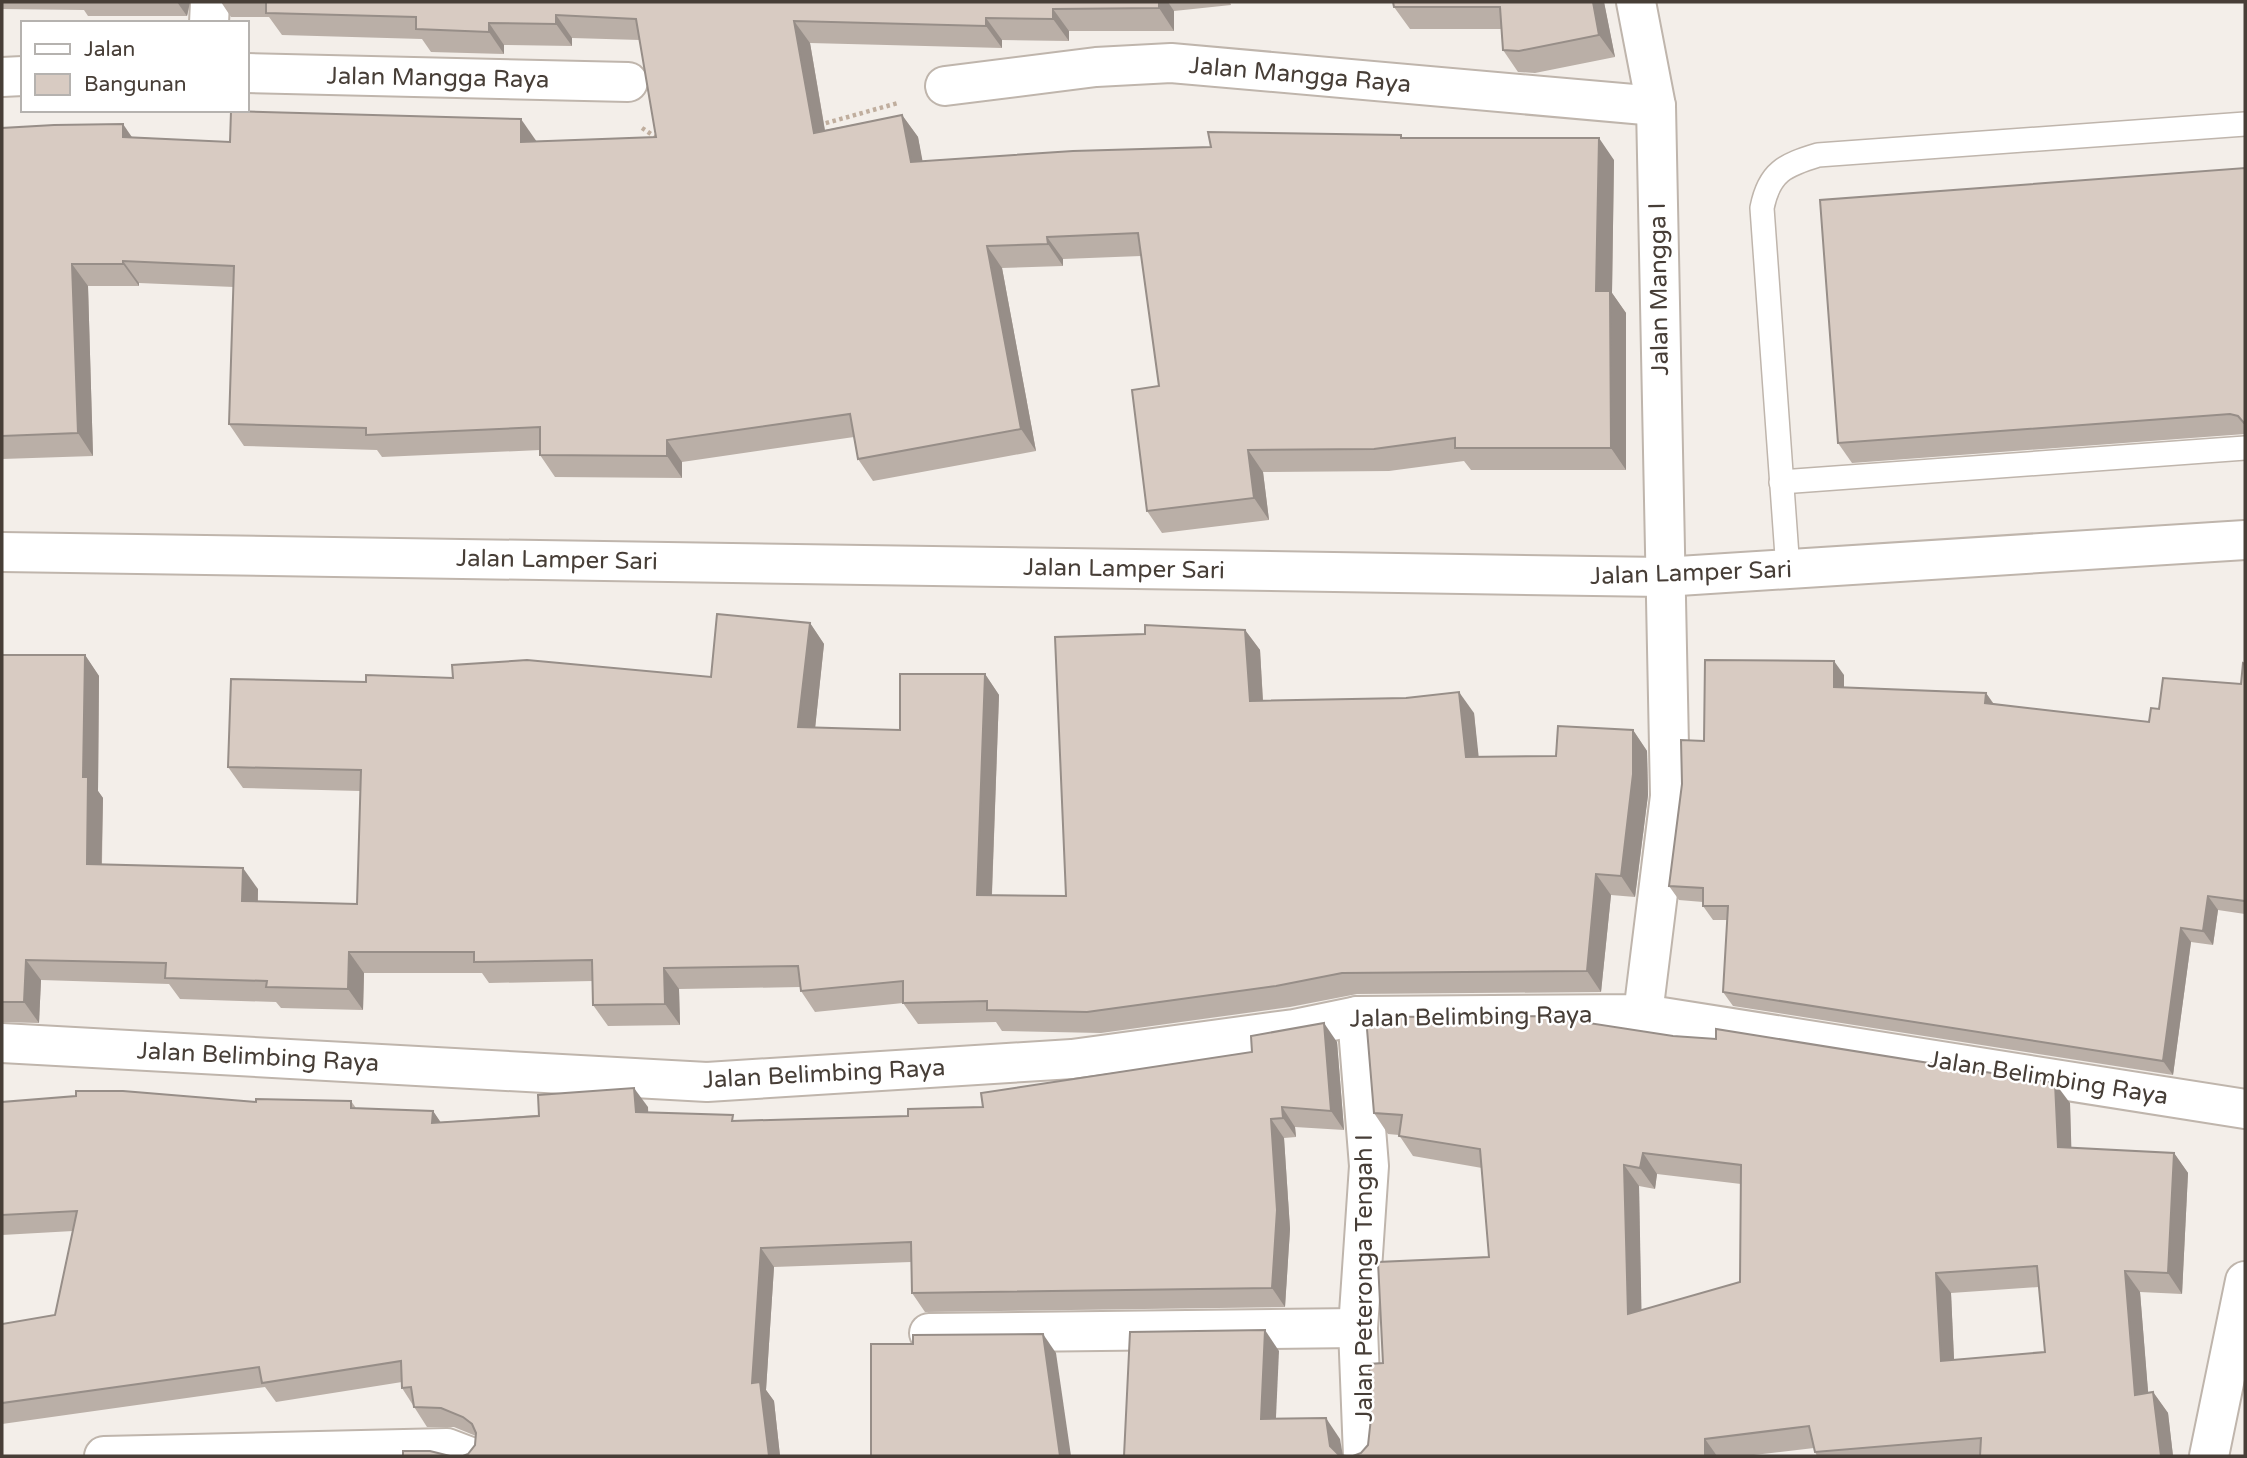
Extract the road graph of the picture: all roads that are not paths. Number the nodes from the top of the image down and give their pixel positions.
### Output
1 (210, 2) edge
2 (1636, 2) edge
3 (209, 21) edge
4 (248, 73) edge
5 (21, 76) edge
6 (2, 77) edge
7 (613, 82) road end
8 (945, 86) road end
9 (1656, 106) junction
10 (2245, 124) edge
11 (2245, 448) edge
12 (1781, 482) junction
13 (2245, 540) edge
14 (2, 552) edge
15 (1788, 570) junction
16 (1664, 578) junction
17 (1643, 1014) junction
18 (1357, 1016) junction
19 (2, 1043) edge
20 (2245, 1109) edge
21 (2245, 1281) edge
22 (1358, 1328) junction
23 (929, 1333) edge
24 (104, 1456) edge
25 (468, 1456) edge
26 (1363, 1456) edge
27 (2209, 1456) edge

1 - 3 street
2 - 9 street, Jalan Mangga I
4 - 7 street, Jalan Mangga Raya
5 - 6 street
8 - 9 street, Jalan Mangga Raya
9 - 16 street, Jalan Mangga I
10 - 12 lane
11 - 12 lane
12 - 15 lane
13 - 15 street, Jalan Lamper Sari
14 - 16 street, Jalan Lamper Sari
15 - 16 street, Jalan Lamper Sari
16 - 17 street
17 - 18 street, Jalan Belimbing Raya
17 - 20 street, Jalan Belimbing Raya
18 - 19 street, Jalan Belimbing Raya
18 - 22 street, Jalan Peteronga Tengah I
21 - 27 street
22 - 23 street
22 - 26 street, Jalan Peteronga Tengah I
24 - 25 street

